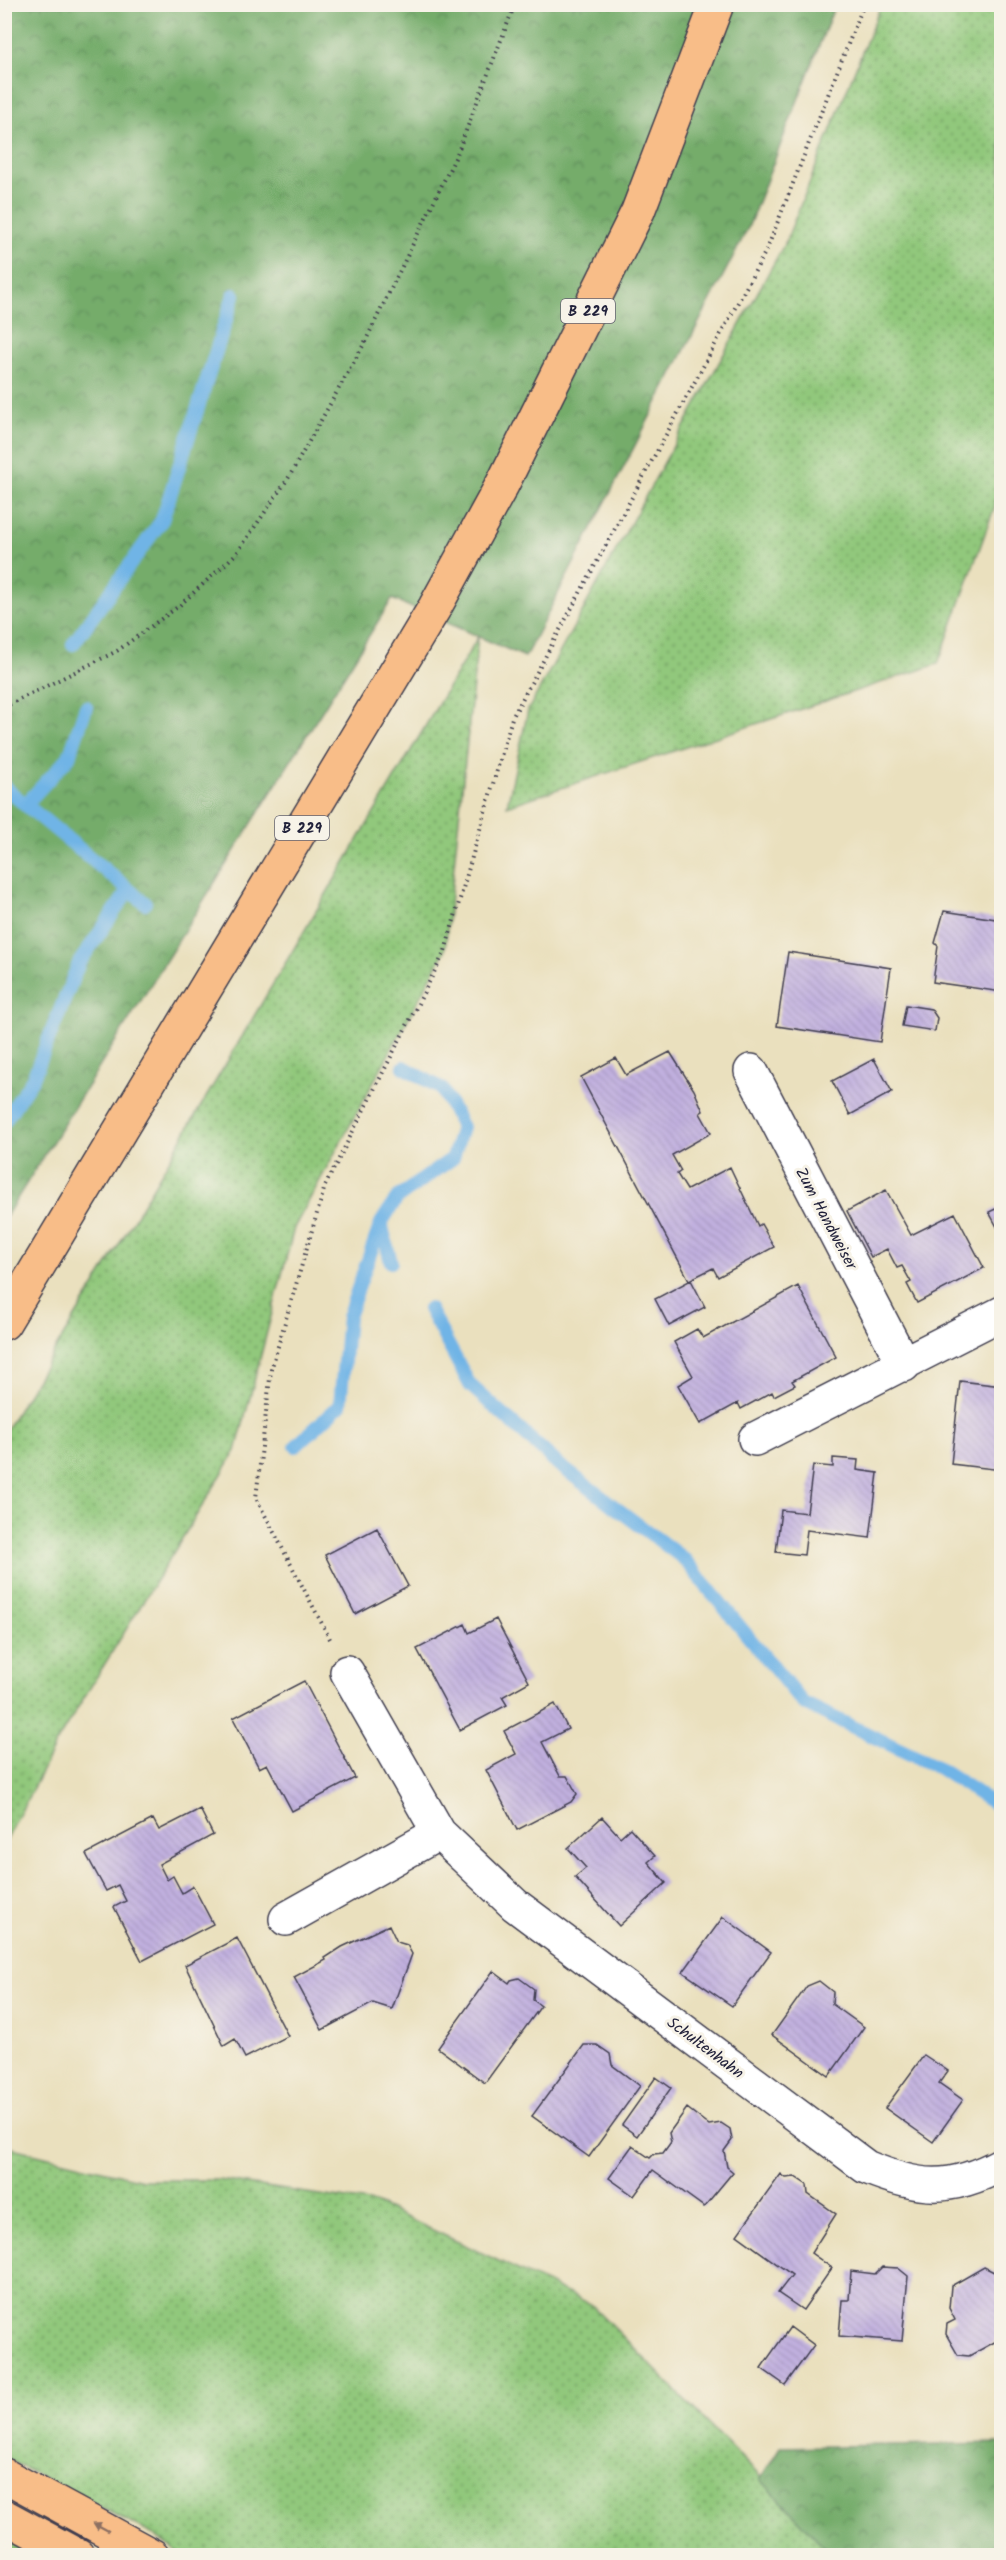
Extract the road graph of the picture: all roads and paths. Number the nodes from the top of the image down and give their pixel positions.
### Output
1 (515, 4) edge
2 (717, 4) edge
3 (864, 4) edge
4 (4, 707) edge
5 (751, 1071) dead end
6 (1002, 1313) edge
7 (4, 1323) edge
8 (904, 1365) junction
9 (755, 1439) dead end
10 (347, 1672) joint
11 (439, 1833) junction
12 (286, 1919) dead end
13 (1002, 2164) edge
14 (4, 2475) edge
15 (4, 2516) edge
16 (78, 2556) edge
17 (153, 2556) edge

1 - 4 path
2 - 7 main road, B 229
3 - 10 path
5 - 8 street, Zum Handweiser
6 - 8 street
8 - 9 street
10 - 11 street, Schultenhahn
11 - 12 street
11 - 13 street, Schultenhahn
17 -> 14 main road
15 - 16 main road

